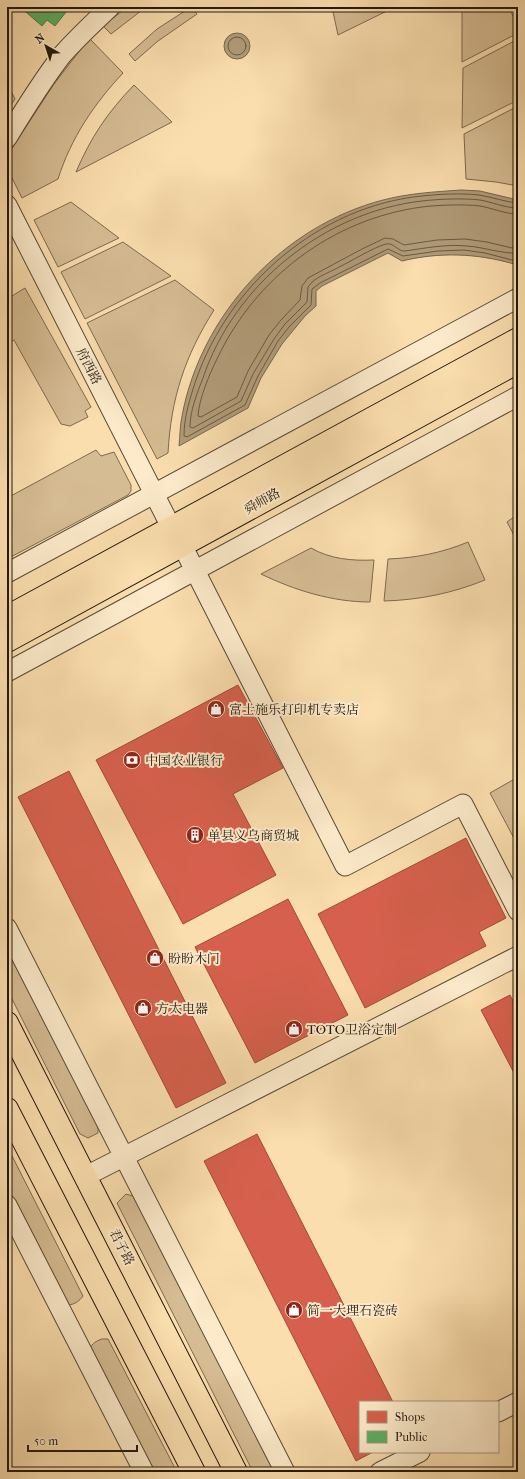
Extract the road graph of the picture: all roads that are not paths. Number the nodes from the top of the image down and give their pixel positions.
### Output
1 (110, 7) edge
2 (7, 138) edge
3 (7, 205) edge
4 (518, 298) edge
5 (518, 339) edge
6 (518, 362) edge
7 (518, 396) edge
8 (176, 536) junction
9 (7, 573) edge
10 (36, 601) junction
11 (7, 610) edge
12 (7, 616) edge
13 (12, 640) edge
14 (7, 672) edge
15 (518, 911) edge
16 (7, 928) edge
17 (518, 956) edge
18 (7, 1022) edge
19 (7, 1109) edge
20 (124, 1157) junction
21 (86, 1176) junction
22 (7, 1205) edge
23 (518, 1402) edge
24 (499, 1412) edge
25 (418, 1453) edge
26 (144, 1472) edge
27 (194, 1472) edge
28 (236, 1472) edge
29 (285, 1472) edge
30 (380, 1472) edge

1 - 2 street
3 - 8 street, 府西路
4 - 9 street
5 - 8 main road, 舜师路
6 - 8 main road, 舜师路
7 - 14 street
8 - 10 main road, 舜师路
8 - 13 main road, 舜师路
8 - 15 street, 府西路
10 - 11 main road
10 - 12 main road, 舜师路
16 - 20 street
17 - 20 street
18 - 21 main road, 君子路
19 - 27 main road
20 - 21 street
20 - 29 street
21 - 28 main road, 君子路
22 - 26 street
23 - 24 street
25 - 30 street

